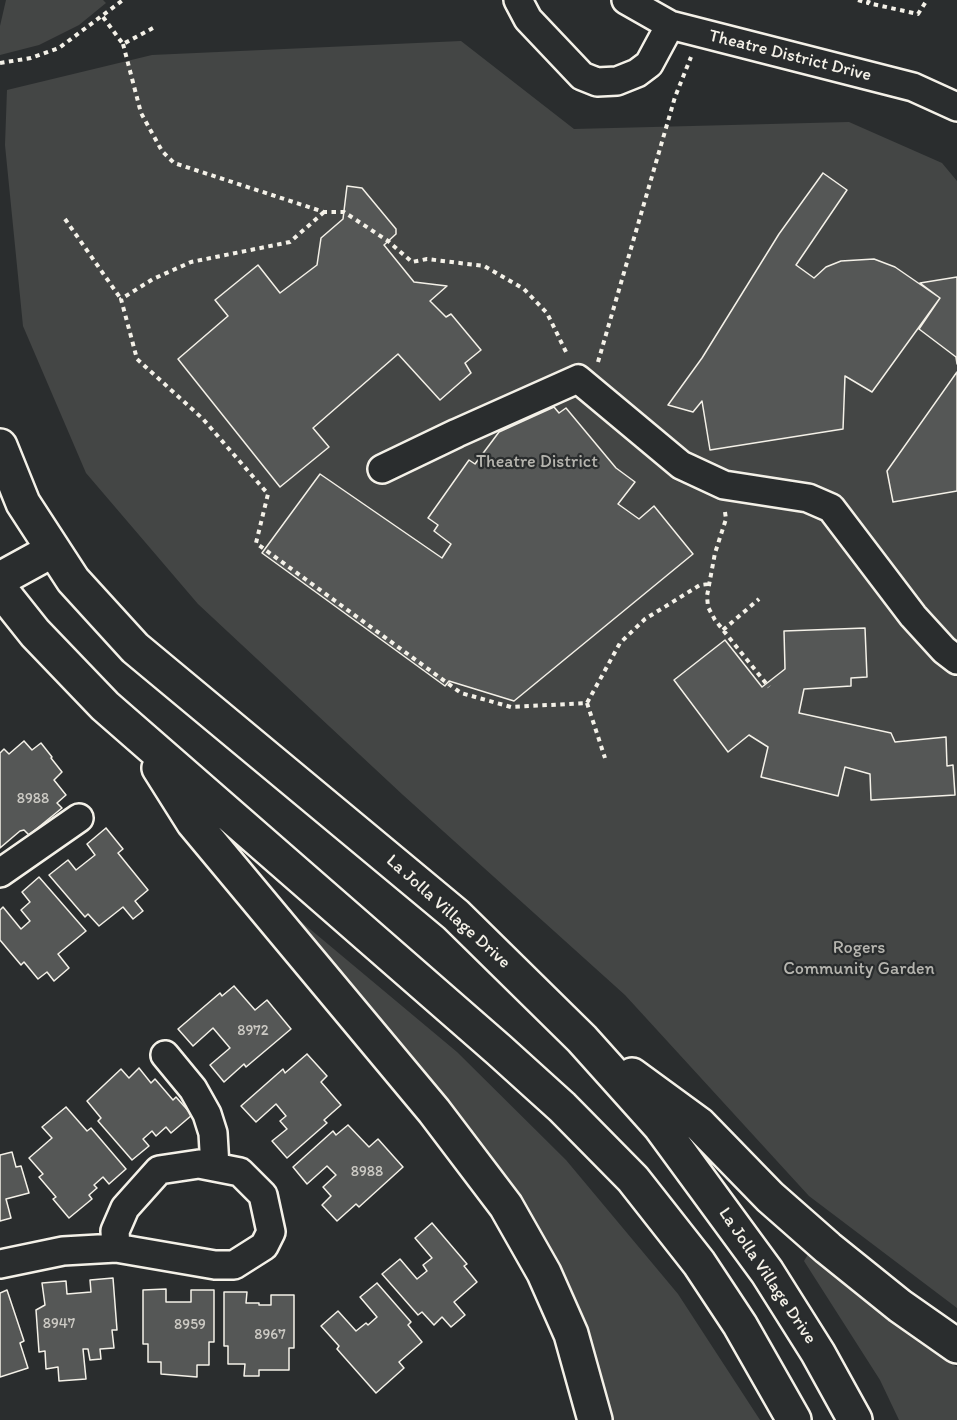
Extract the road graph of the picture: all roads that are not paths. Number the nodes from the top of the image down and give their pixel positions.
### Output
1 (518, 0) edge
2 (626, 0) edge
3 (670, 25) junction
4 (957, 107) edge
5 (0, 446) edge
6 (382, 469) dead end
7 (12, 509) edge
8 (53, 550) junction
9 (0, 579) edge
10 (0, 589) edge
11 (957, 660) edge
12 (141, 738) junction
13 (79, 818) dead end
14 (0, 873) edge
15 (582, 1039) junction
16 (165, 1055) dead end
17 (215, 1167) junction
18 (116, 1248) junction
19 (0, 1264) edge
20 (957, 1346) edge
21 (595, 1420) edge
22 (794, 1420) edge
23 (855, 1420) edge

1 - 3 street
2 - 3 street, Theatre District Drive
3 - 4 street, Theatre District Drive
5 - 7 main road, La Jolla Village Drive
6 - 11 street
7 - 8 main road, La Jolla Village Drive
8 - 9 main road
8 - 15 main road, La Jolla Village Drive
10 - 12 main road
12 - 21 main road
12 - 22 main road
13 - 14 street
15 - 20 main road
15 - 23 main road, La Jolla Village Drive
16 - 17 street
17 - 18 street
17 - 18 street
18 - 19 street

